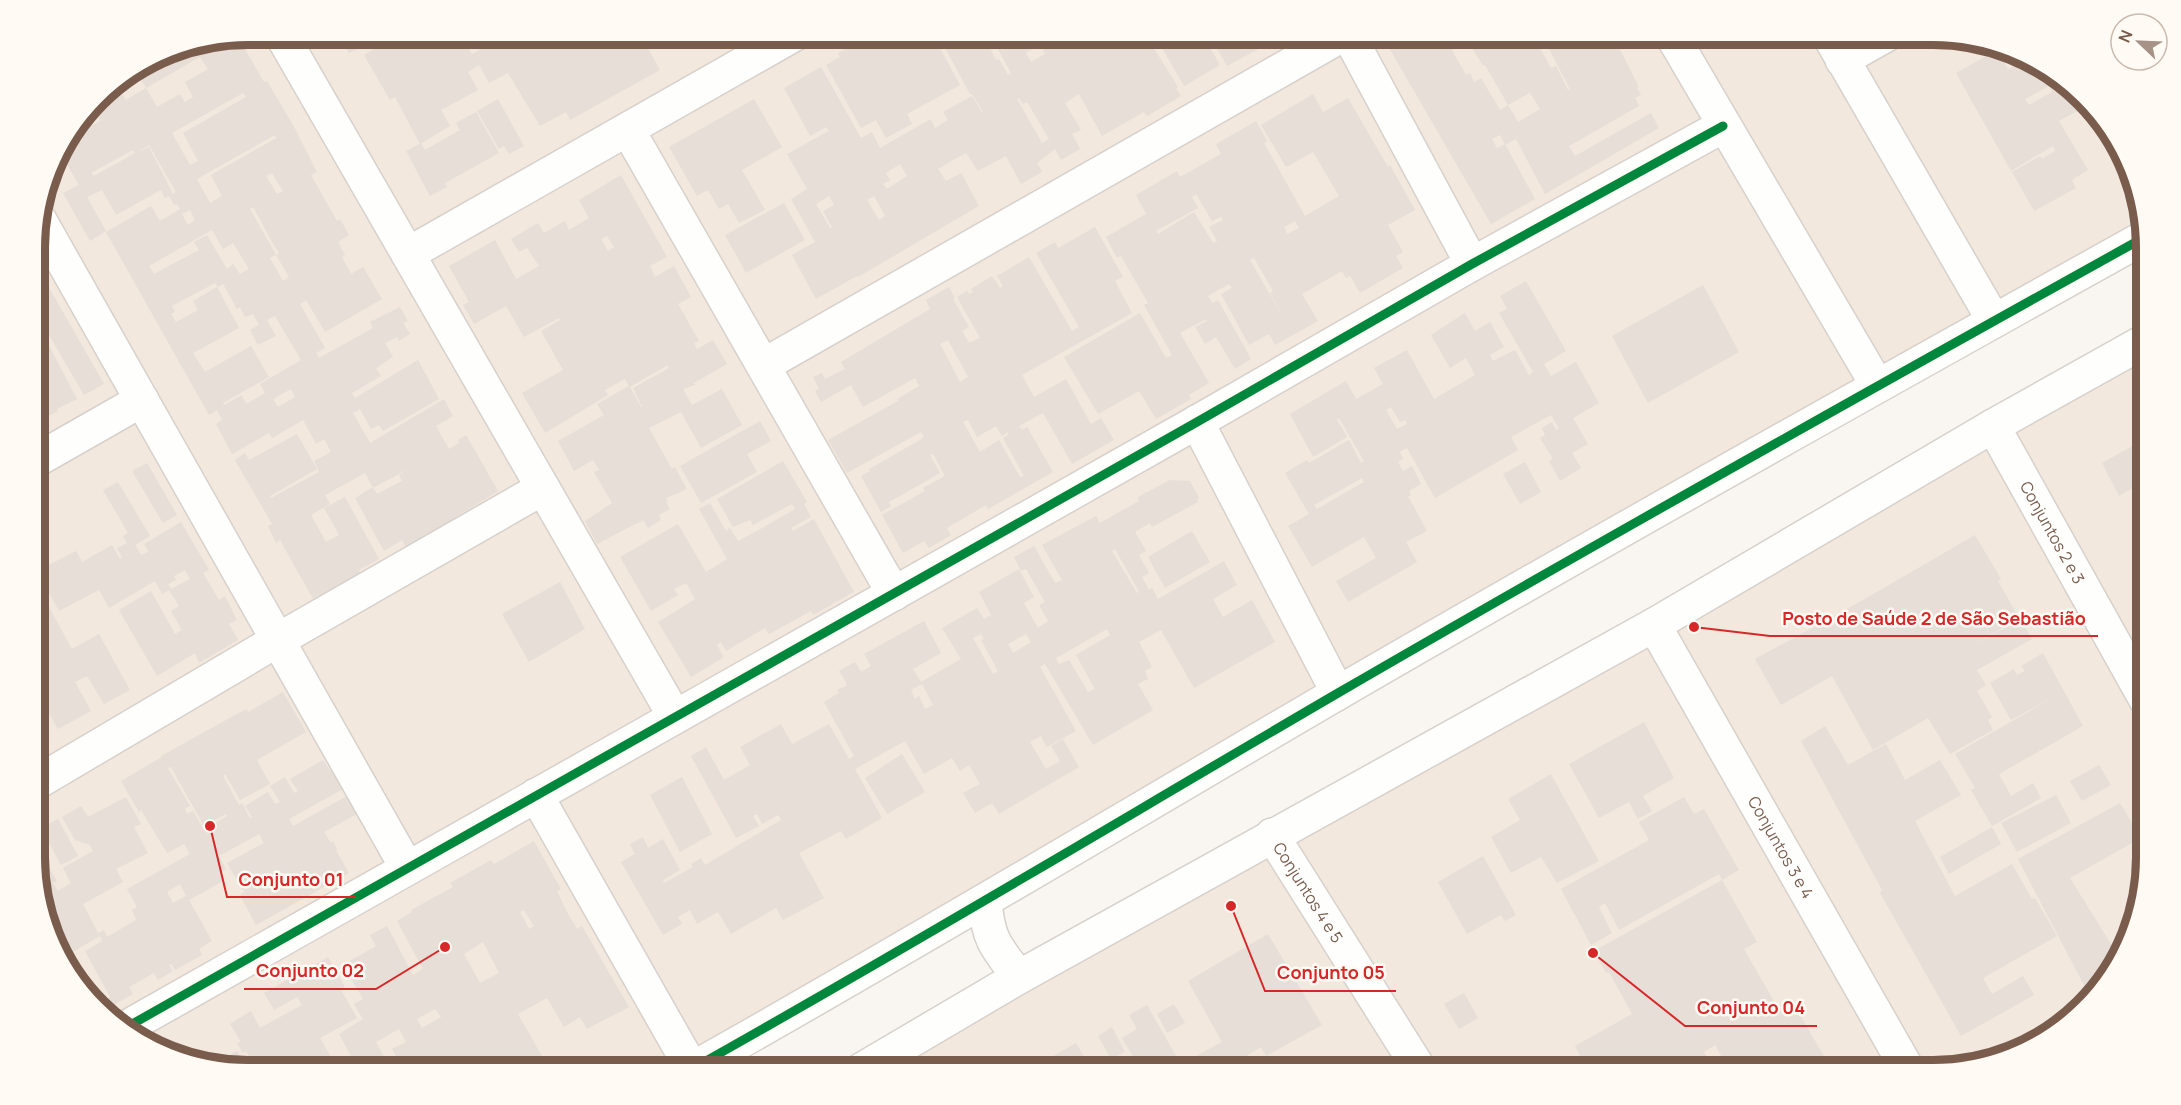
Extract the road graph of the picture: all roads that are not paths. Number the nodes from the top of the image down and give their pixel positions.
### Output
1 (287, 45) edge
2 (776, 45) edge
3 (1327, 45) edge
4 (1352, 45) edge
5 (1677, 45) edge
6 (1835, 47) edge
7 (1723, 126) junction
8 (628, 130) junction
9 (46, 231) edge
10 (2136, 242) edge
11 (408, 254) junction
12 (1472, 264) junction
13 (1994, 321) junction
14 (2136, 346) edge
15 (764, 365) junction
16 (1877, 385) junction
17 (142, 400) junction
18 (1197, 422) junction
19 (1993, 426) junction
20 (45, 455) edge
21 (543, 488) junction
22 (894, 594) junction
23 (1654, 626) junction
24 (278, 640) junction
25 (2136, 682) edge
26 (1338, 693) junction
27 (675, 717) junction
28 (45, 778) edge
29 (536, 795) junction
30 (1272, 836) junction
31 (407, 868) junction
32 (985, 901) junction
33 (1019, 976) junction
34 (133, 1024) edge
35 (685, 1060) edge
36 (708, 1060) edge
37 (888, 1060) edge
38 (1414, 1060) edge
39 (1902, 1060) edge

1 - 11 street
2 - 8 street
3 - 15 street
4 - 12 street
5 - 7 street
6 - 13 street
7 - 12 street
7 - 16 street
8 - 11 street
8 - 15 street
9 - 17 street
10 - 13 street
11 - 21 street
12 - 18 street
13 - 16 street
14 - 19 street
15 - 22 street
16 - 26 street
17 - 20 street
17 - 24 street
18 - 22 street
18 - 26 street
19 - 23 street
19 - 25 street, Conjuntos 2 e 3
21 - 24 street
21 - 27 street
22 - 27 street
23 - 30 street
23 - 39 street, Conjuntos 3 e 4
24 - 28 street
24 - 31 street
26 - 32 street
27 - 29 street
29 - 31 street
29 - 35 street
30 - 33 street
30 - 38 street, Conjuntos 4 e 5
31 - 34 street
32 - 33 street
32 - 36 street
33 - 37 street

